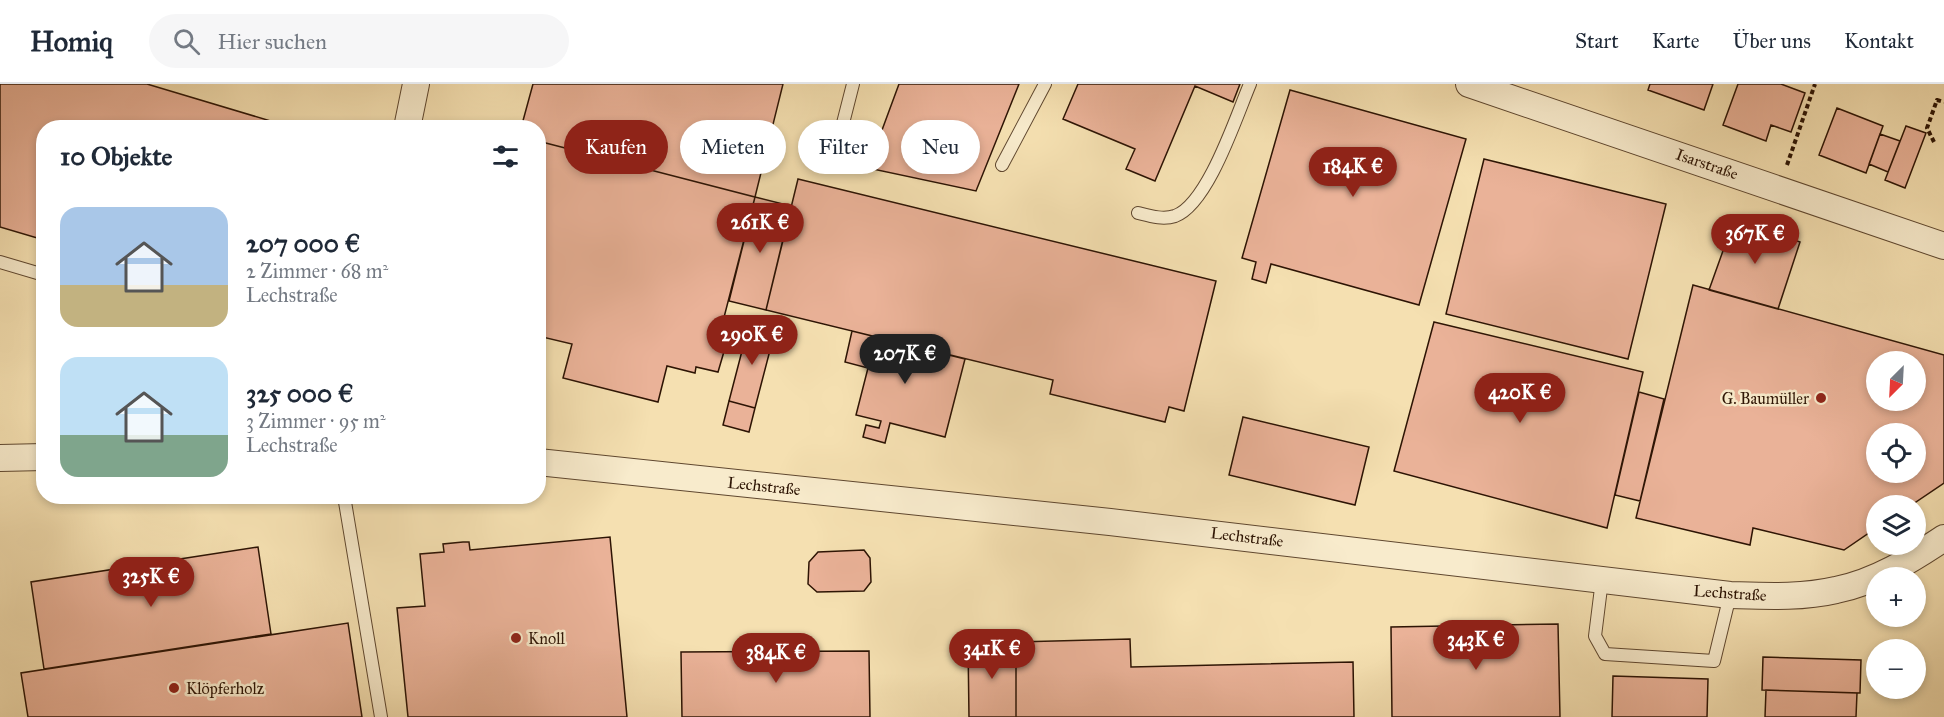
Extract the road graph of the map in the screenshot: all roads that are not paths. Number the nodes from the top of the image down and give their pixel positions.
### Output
1 (417, 84) edge
2 (853, 84) edge
3 (1045, 84) edge
4 (1250, 84) edge
5 (1469, 84) edge
6 (409, 120) edge
7 (845, 120) edge
8 (1002, 165) dead end
9 (1138, 213) dead end
10 (1944, 246) edge
11 (0, 262) edge
12 (36, 273) edge
13 (36, 457) edge
14 (0, 458) edge
15 (546, 463) edge
16 (345, 504) edge
17 (1944, 538) edge
18 (1602, 579) junction
19 (1730, 595) junction
20 (381, 717) edge

1 - 6 street
2 - 7 lane
3 - 8 lane
4 - 9 lane
5 - 10 street, Isarstraße
11 - 12 lane
13 - 14 street
15 - 18 street, Lechstraße
16 - 20 lane
17 - 19 street, Lechstraße
18 - 19 street, Lechstraße
18 - 19 lane

